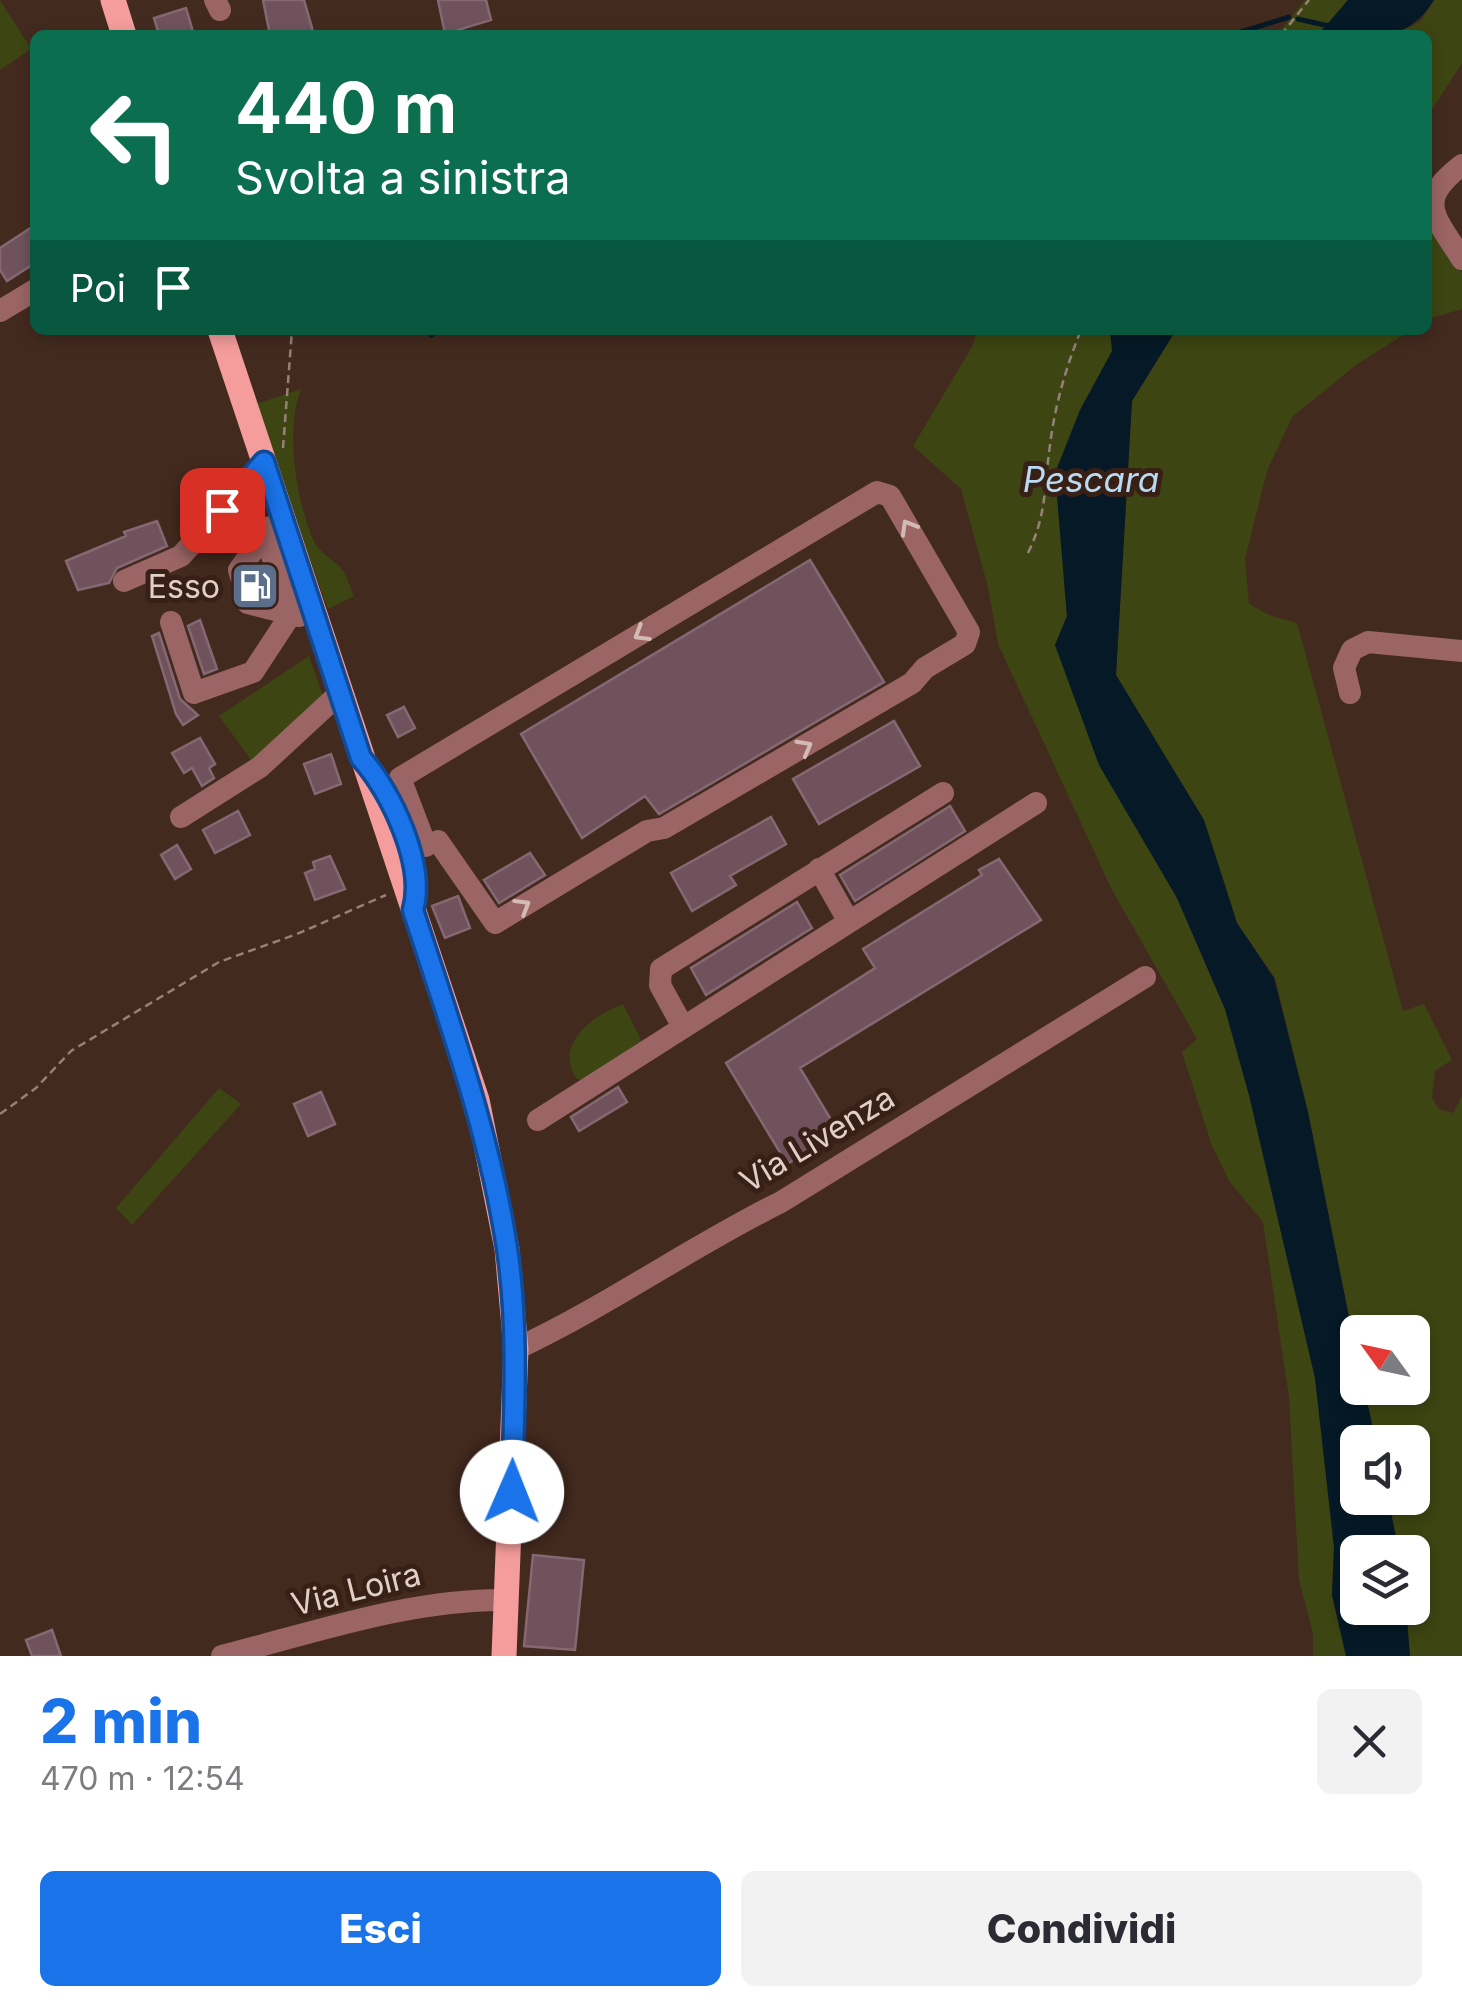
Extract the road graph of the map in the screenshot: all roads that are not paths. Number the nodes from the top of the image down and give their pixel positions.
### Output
1 (113, 0) edge
2 (122, 30) edge
3 (1462, 165) edge
4 (1462, 259) edge
5 (30, 293) edge
6 (0, 312) edge
7 (222, 335) edge
8 (272, 463) junction
9 (280, 512) junction
10 (265, 534) junction
11 (124, 582) dead end
12 (304, 618) junction
13 (172, 622) dead end
14 (1462, 651) edge
15 (340, 693) junction
16 (1350, 693) dead end
17 (388, 791) junction
18 (943, 793) dead end
19 (1036, 803) dead end
20 (181, 817) dead end
21 (415, 851) junction
22 (820, 869) junction
23 (849, 922) junction
24 (1145, 977) dead end
25 (684, 1027) junction
26 (538, 1120) dead end
27 (516, 1349) junction
28 (508, 1600) junction
29 (222, 1656) edge
30 (504, 1656) edge

1 - 2 main road
3 - 4 street
5 - 6 street
7 - 8 main road
8 - 9 main road
8 - 11 street
9 - 10 street
9 - 12 main road
10 - 12 street
10 - 12 street
12 - 13 street
12 - 15 main road
14 - 16 street
15 - 17 main road
15 - 20 street
17 - 21 main road
21 -> 17 street
18 - 22 street
19 - 23 street
21 - 27 main road
22 - 23 street
22 - 25 street
23 - 25 street
24 - 27 street, Via Livenza
25 - 26 street
27 - 28 main road
28 - 29 street, Via Loira
28 - 30 main road

